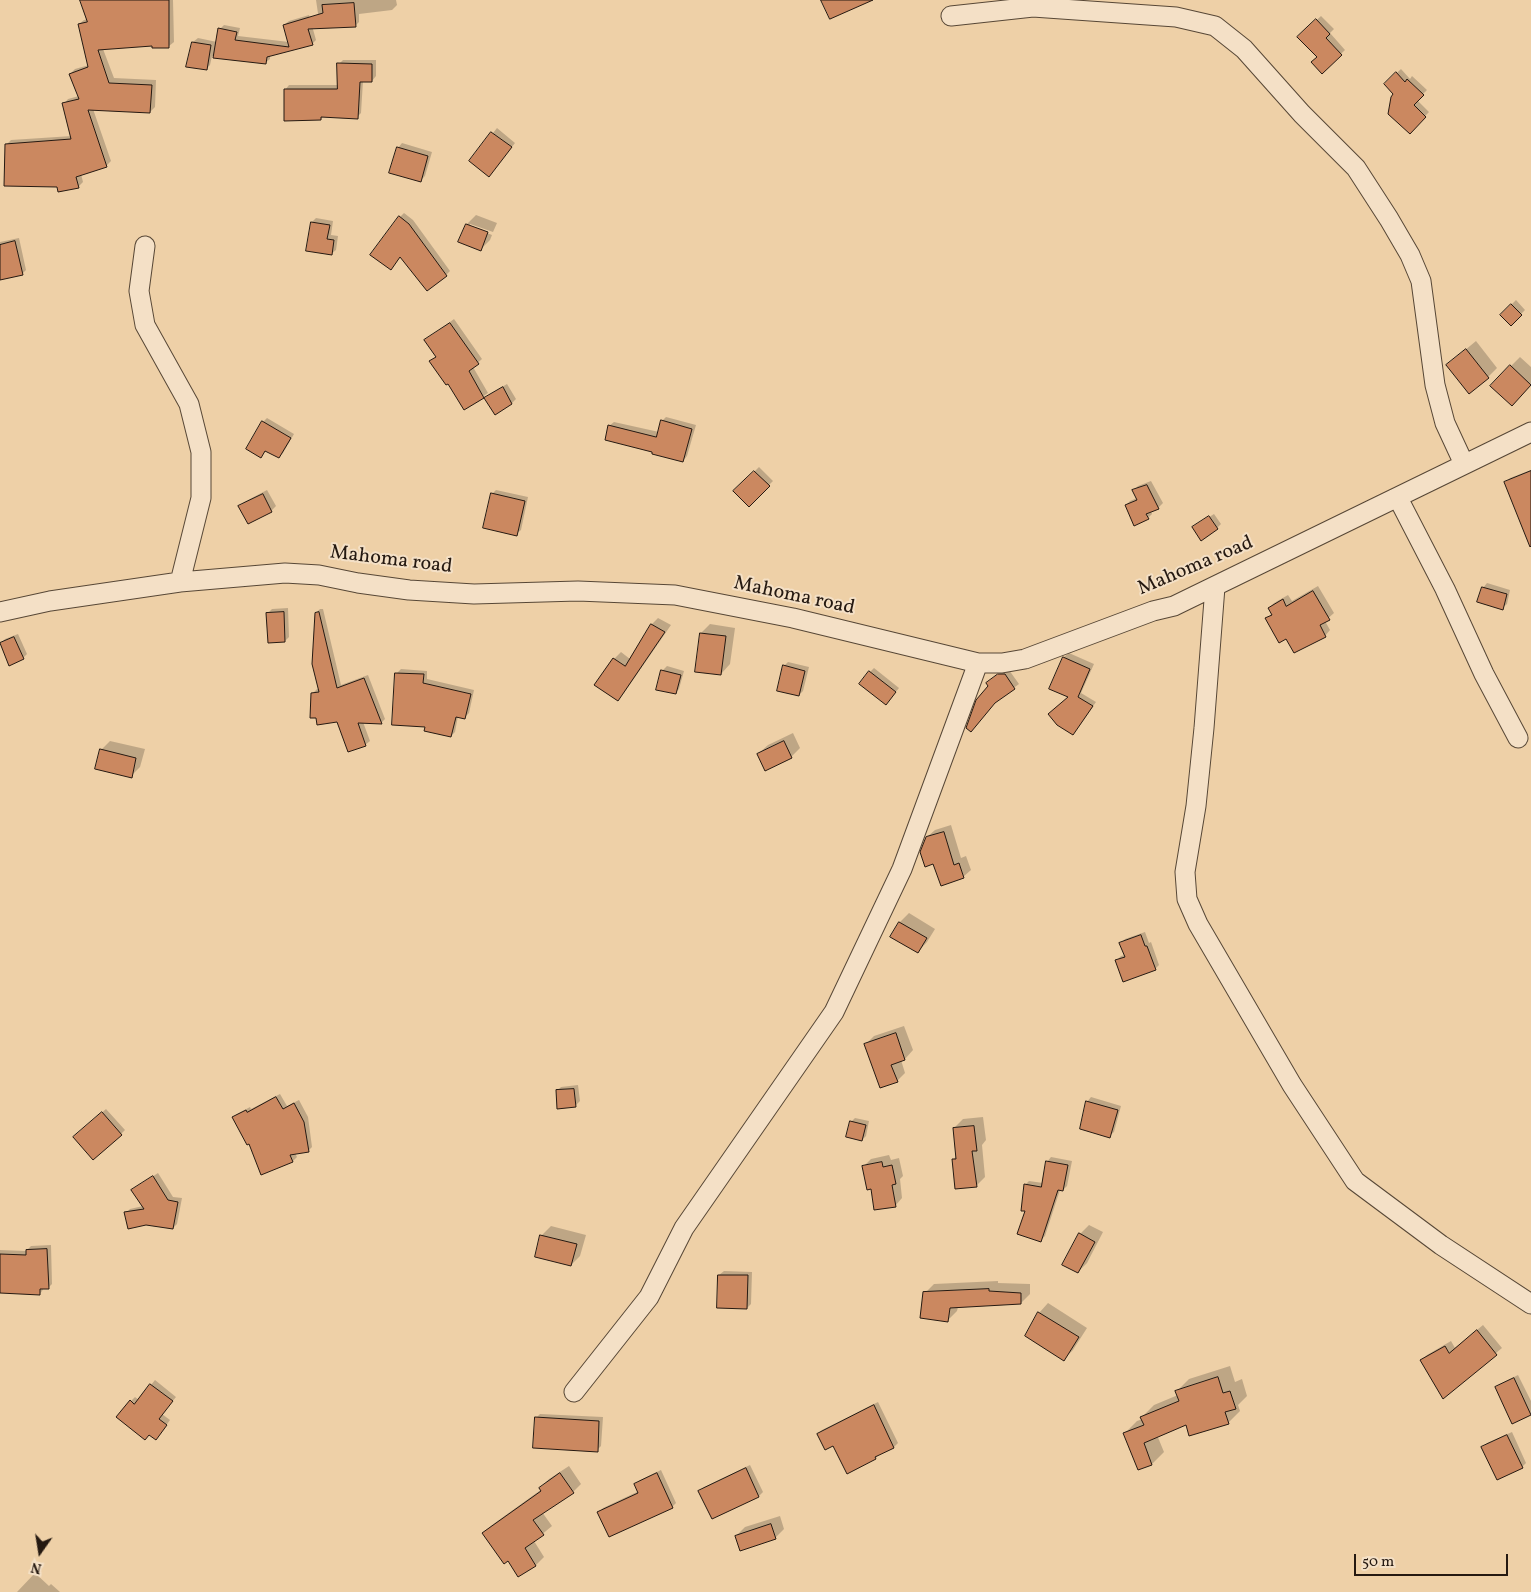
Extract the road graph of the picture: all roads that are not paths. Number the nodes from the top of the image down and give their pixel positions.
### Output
1 (951, 16) dead end
2 (144, 246) dead end
3 (1531, 432) edge
4 (1464, 464) junction
5 (1398, 498) junction
6 (180, 582) junction
7 (1214, 587) junction
8 (0, 612) edge
9 (978, 663) junction
10 (1518, 738) dead end
11 (1531, 1304) edge
12 (574, 1392) dead end

1 - 4 street
2 - 6 street
3 - 4 street, Mahoma road
4 - 5 street, Mahoma road
5 - 7 street, Mahoma road
5 - 10 street
6 - 8 street, Mahoma road
6 - 9 street, Mahoma road
7 - 9 street, Mahoma road
7 - 11 street
9 - 12 street

